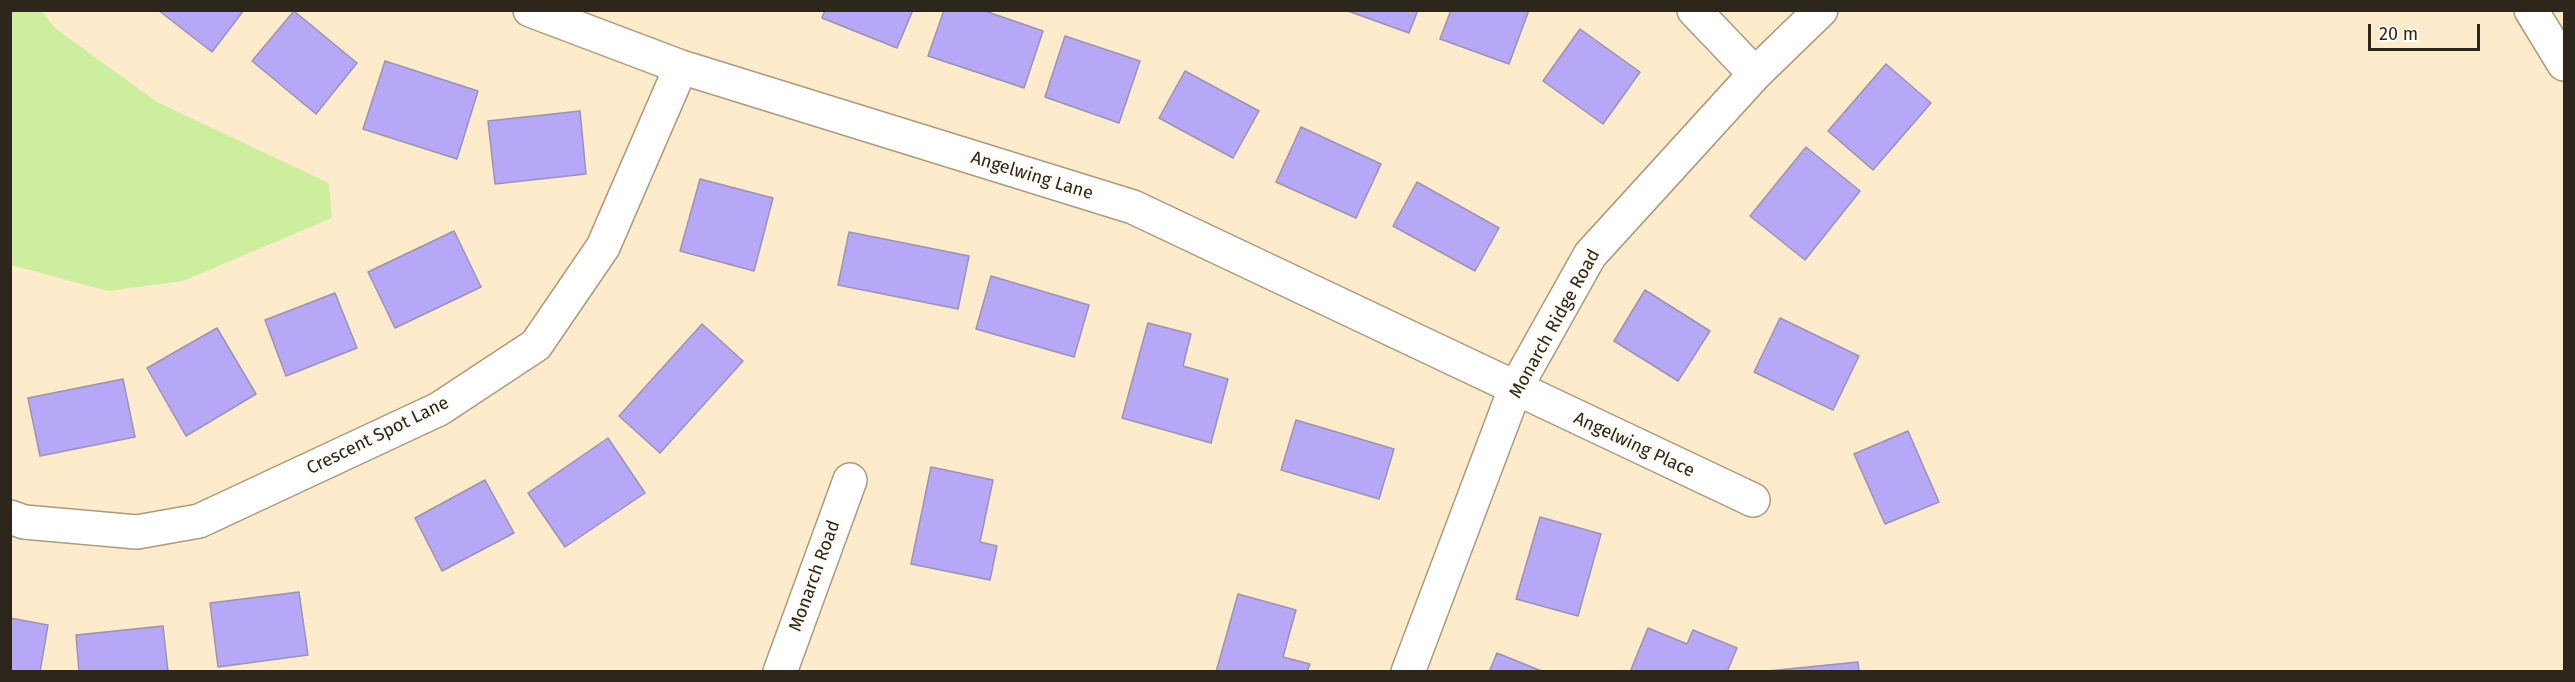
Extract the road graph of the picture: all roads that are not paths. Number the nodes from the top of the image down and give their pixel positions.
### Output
1 (530, 10) edge
2 (1694, 10) edge
3 (1821, 10) edge
4 (2531, 10) edge
5 (2565, 64) edge
6 (681, 67) junction
7 (1755, 74) junction
8 (1515, 389) junction
9 (850, 480) dead end
10 (1753, 500) dead end
11 (10, 518) edge
12 (780, 672) edge
13 (1408, 672) edge

1 - 6 street, Angelwing Lane
2 - 7 street
3 - 7 street, Monarch Ridge Road
4 - 5 street
6 - 8 street, Angelwing Lane
6 - 11 street, Crescent Spot Lane
7 - 8 street, Monarch Ridge Road
8 - 10 street, Angelwing Place
8 - 13 street, Monarch Ridge Road
9 - 12 street, Monarch Road

